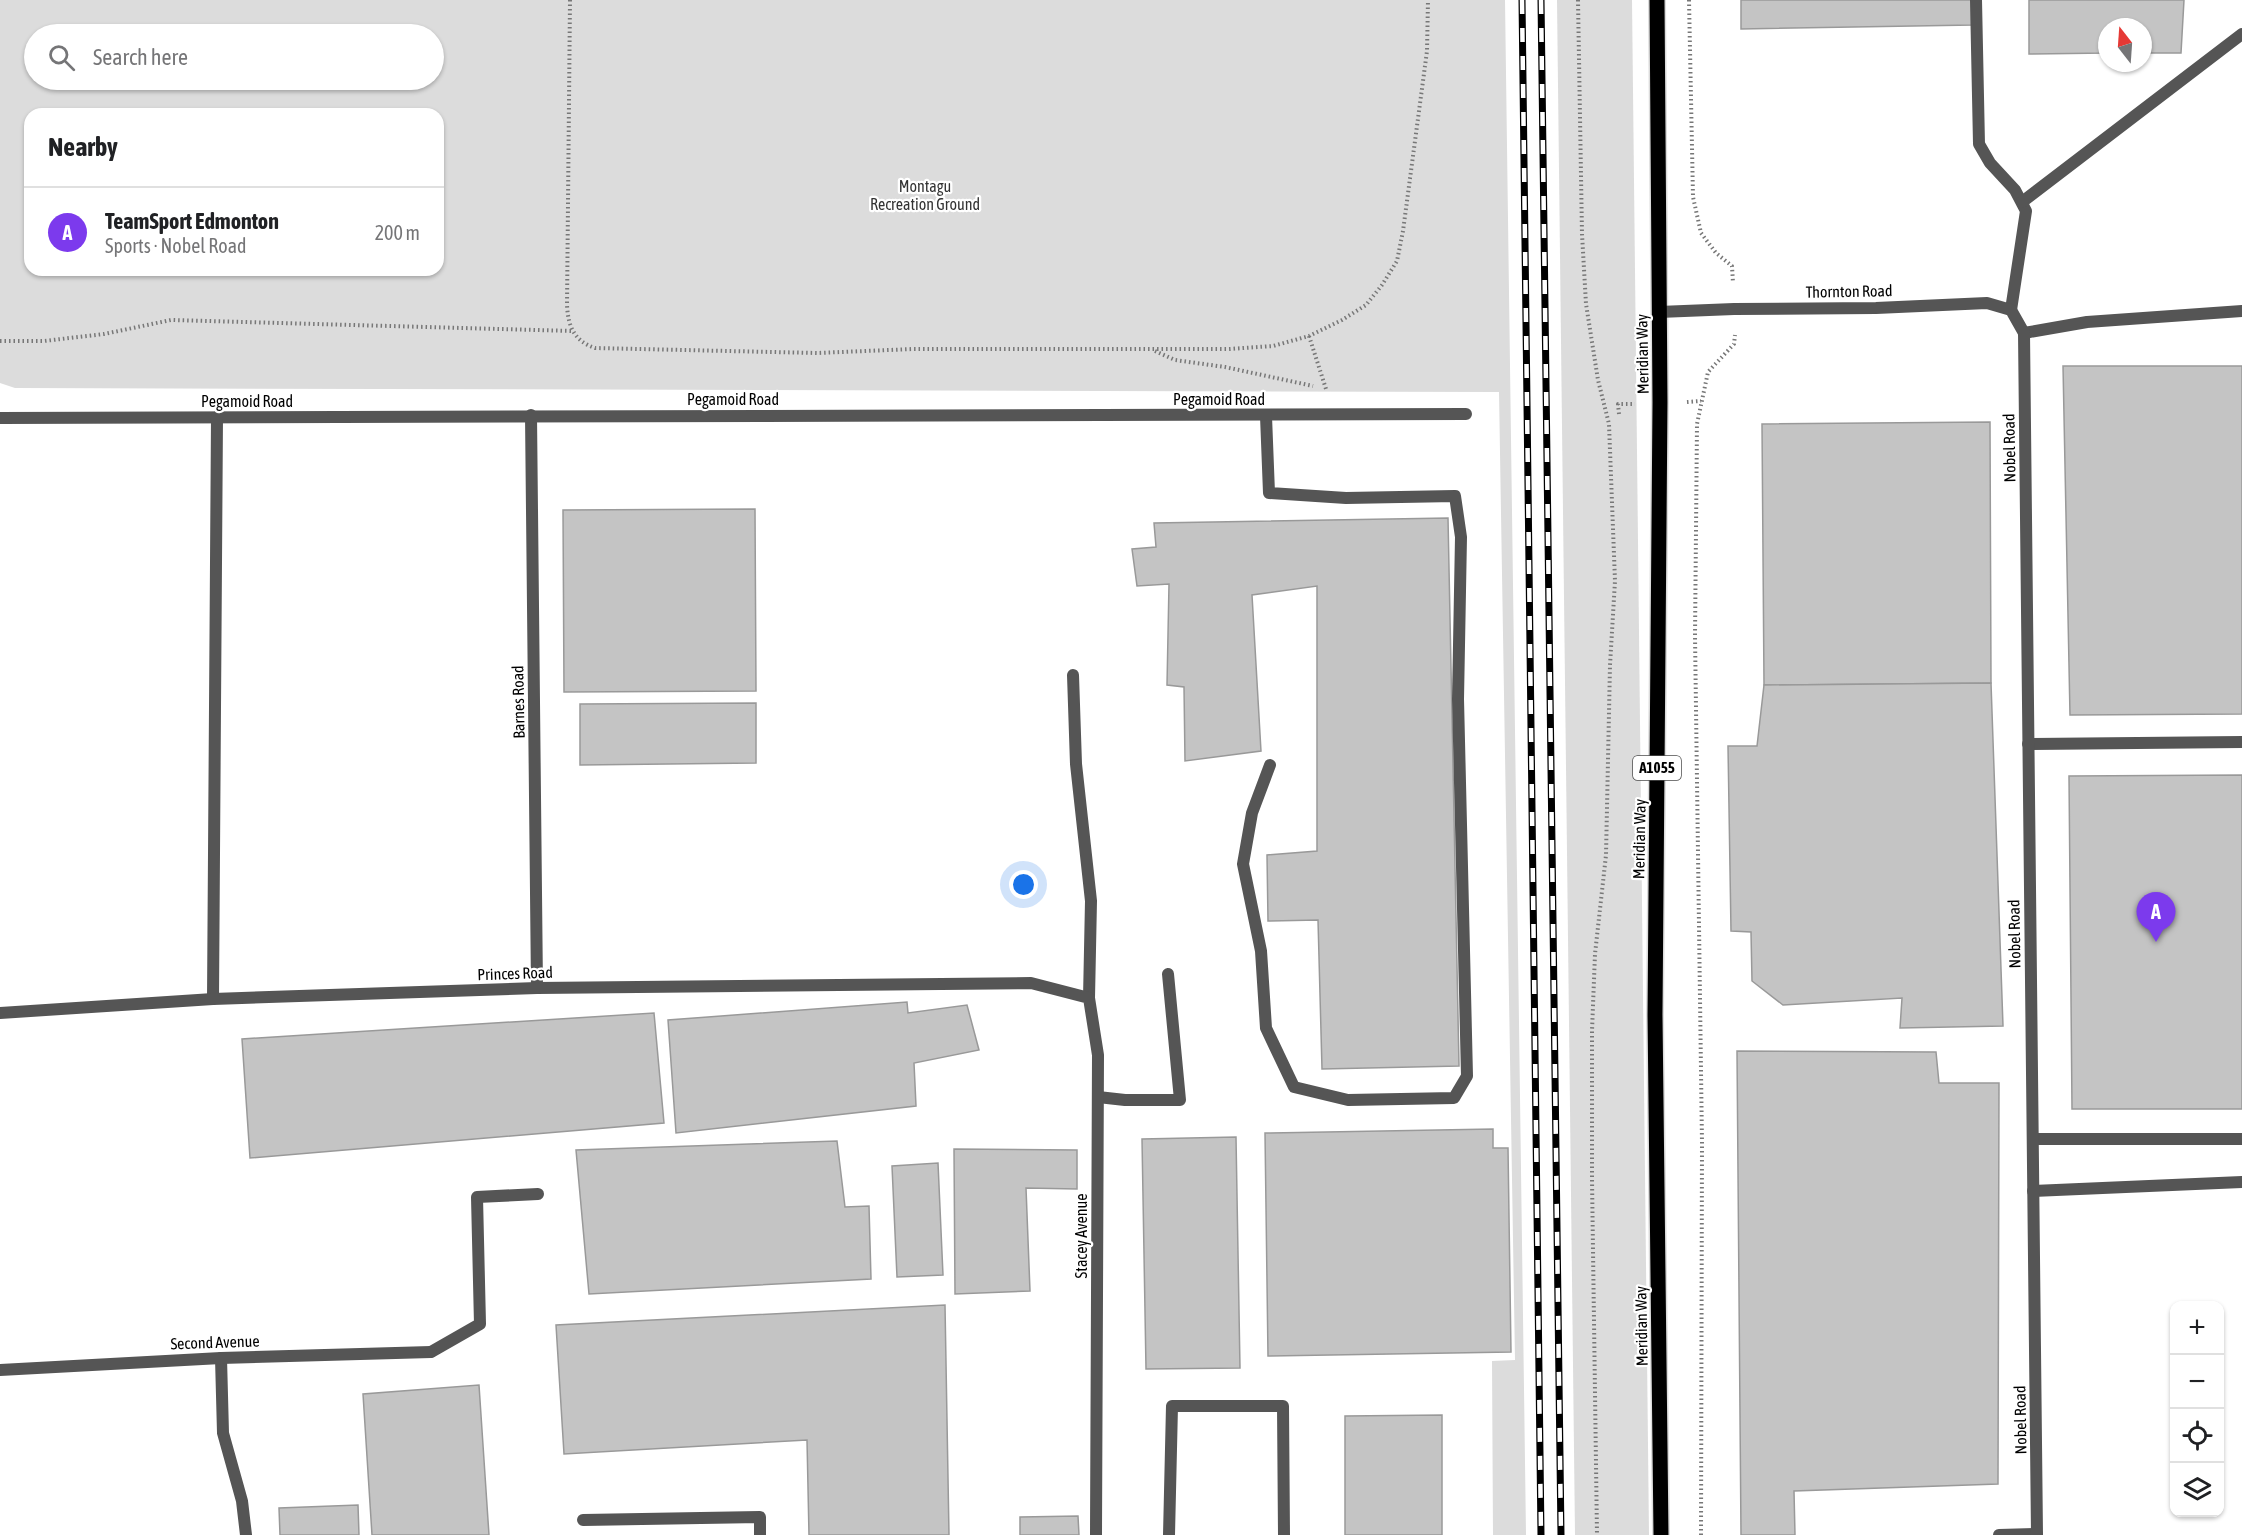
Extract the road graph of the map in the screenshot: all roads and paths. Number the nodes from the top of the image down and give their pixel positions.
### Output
1 (570, 0) edge
2 (1428, 0) edge
3 (1578, 0) edge
4 (1657, 0) edge
5 (1689, 0) edge
6 (1976, 0) edge
7 (2242, 34) edge
8 (2022, 202) junction
9 (1733, 279) dead end
10 (2011, 310) junction
11 (2242, 311) edge
12 (1659, 312) junction
13 (572, 331) junction
14 (1735, 333) dead end
15 (2024, 333) junction
16 (1309, 336) junction
17 (0, 340) edge
18 (1153, 350) junction
19 (1632, 404) dead end
20 (1466, 414) dead end
21 (1619, 414) dead end
22 (531, 415) junction
23 (1266, 416) junction
24 (217, 417) junction
25 (0, 418) edge
26 (1073, 675) dead end
27 (2242, 742) edge
28 (2028, 744) junction
29 (1270, 765) dead end
30 (1168, 974) dead end
31 (537, 988) junction
32 (1089, 998) junction
33 (213, 999) junction
34 (0, 1012) edge
35 (1098, 1097) junction
36 (2033, 1139) junction
37 (2242, 1139) edge
38 (2242, 1182) edge
39 (2033, 1191) junction
40 (538, 1194) dead end
41 (221, 1358) junction
42 (0, 1370) edge
43 (583, 1520) dead end
44 (246, 1535) edge
45 (760, 1535) edge
46 (1096, 1535) edge
47 (1169, 1535) edge
48 (1284, 1535) edge
49 (1597, 1535) edge
50 (1661, 1535) edge
51 (1701, 1535) edge
52 (1999, 1535) edge
53 (2037, 1535) edge

1 - 13 path
2 - 16 path
3 - 49 path
4 - 12 main road, Meridian Way / A1055
5 - 9 path
6 - 8 street
7 - 8 street
8 - 10 street
10 - 12 street, Thornton Road
10 - 15 street
11 - 15 street
12 - 50 main road, Meridian Way / A1055
13 - 17 path
13 - 18 path
14 - 51 path
15 - 28 street, Nobel Road
16 - 18 path
16 - 18 path
19 - 21 path
20 - 23 street, Pegamoid Road
22 - 23 street, Pegamoid Road
22 - 24 street, Pegamoid Road
22 - 31 street, Barnes Road
23 - 29 street
24 - 25 street, Pegamoid Road
24 - 33 street
26 - 32 street, Stacey Avenue
27 - 28 street
28 - 36 street, Nobel Road
30 - 35 street
31 - 32 street, Princes Road
31 - 33 street, Princes Road
32 - 35 street, Stacey Avenue
33 - 34 street, Princes Road
35 - 46 street, Stacey Avenue
36 - 37 street
36 - 39 street, Nobel Road
38 - 39 street
39 - 53 street, Nobel Road
40 - 41 street, Second Avenue
41 - 42 street, Second Avenue
41 - 44 street
43 - 45 street
47 - 48 street
52 - 53 street

